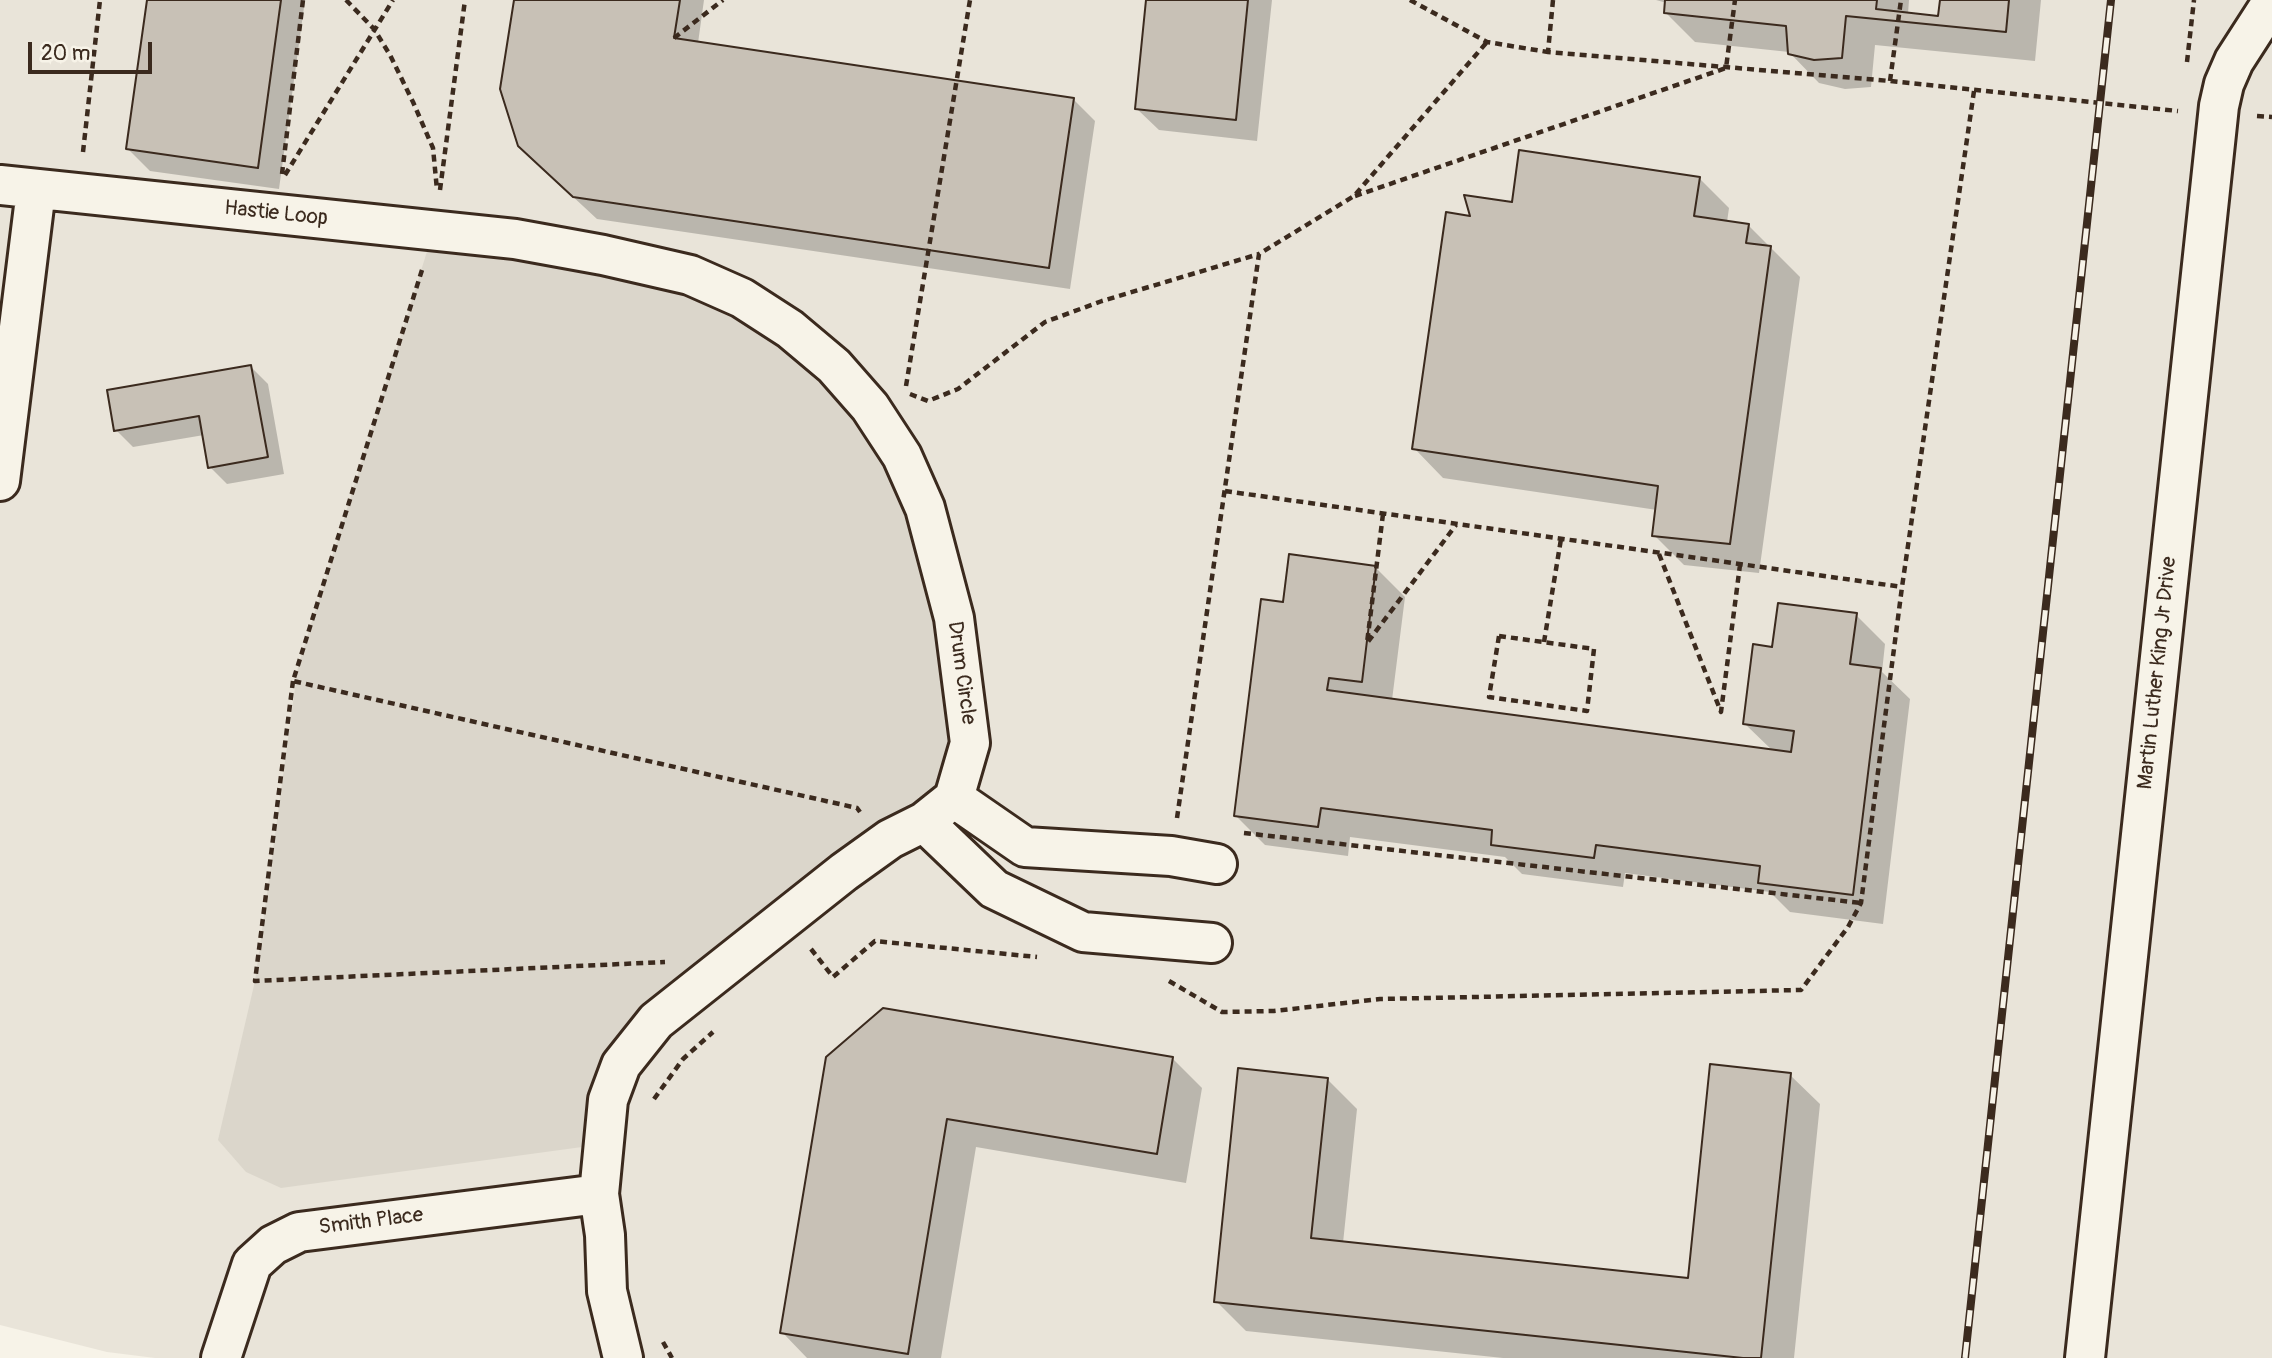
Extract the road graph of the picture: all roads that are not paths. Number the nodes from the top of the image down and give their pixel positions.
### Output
1 (2272, 2) edge
2 (18, 188) edge
3 (515, 239) joint
4 (0, 481) edge
5 (954, 798) junction
6 (924, 822) junction
7 (1224, 848) road end
8 (1212, 943) dead end
9 (599, 1194) junction
10 (221, 1358) edge
11 (623, 1358) edge
12 (2085, 1358) edge

1 - 12 street, Martin Luther King Jr Drive
2 - 3 street, Hastie Loop
2 - 4 street
3 - 5 street, Drum Circle
5 - 6 street
5 - 7 street
6 - 8 street
6 - 9 street
9 - 10 street, Smith Place
9 - 11 street

